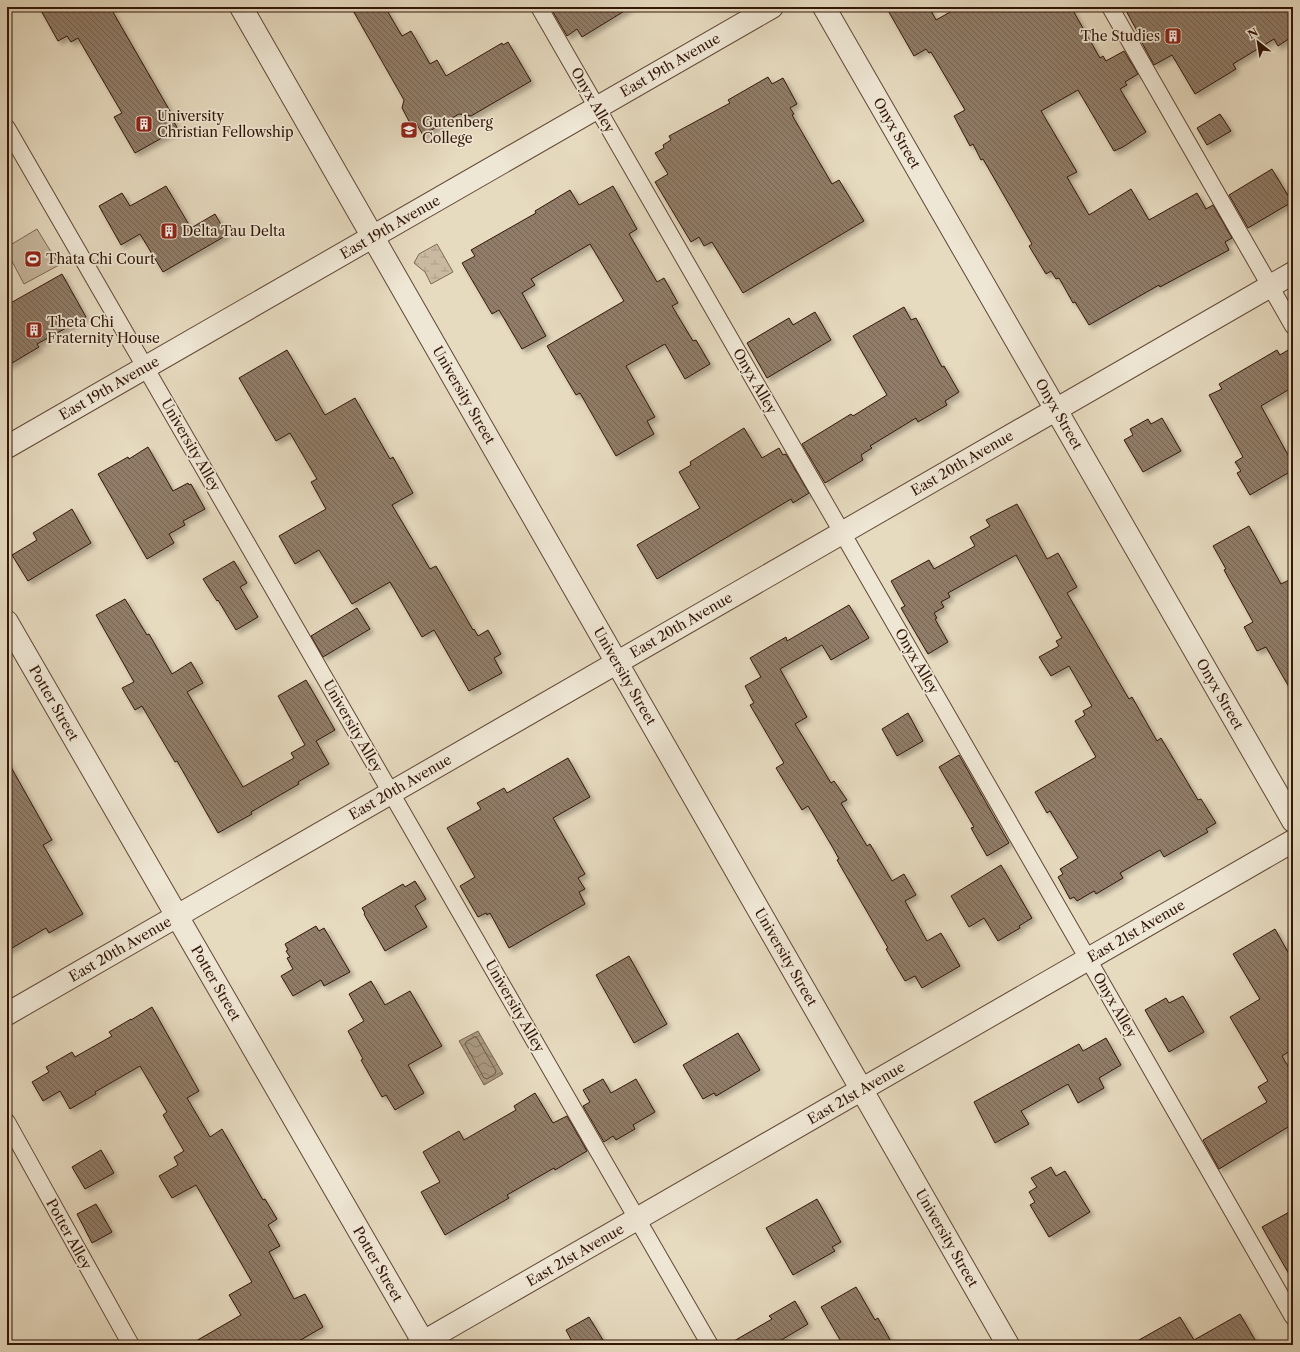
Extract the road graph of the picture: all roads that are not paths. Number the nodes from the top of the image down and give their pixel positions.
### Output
1 (241, 7) edge
2 (539, 7) edge
3 (772, 7) edge
4 (824, 7) edge
5 (1110, 7) edge
6 (597, 107) junction
7 (7, 128) edge
8 (373, 236) junction
9 (1293, 272) edge
10 (1270, 286) junction
11 (1293, 326) edge
12 (145, 367) junction
13 (1056, 409) junction
14 (7, 447) edge
15 (842, 532) junction
16 (7, 622) edge
17 (617, 662) junction
18 (391, 792) junction
19 (1293, 820) edge
20 (1293, 841) edge
21 (177, 916) junction
22 (1088, 959) junction
23 (7, 1014) edge
24 (862, 1089) junction
25 (7, 1122) edge
26 (638, 1219) junction
27 (1293, 1317) edge
28 (422, 1344) edge
29 (131, 1345) edge
30 (710, 1345) edge
31 (1008, 1345) edge

1 - 8 street, University Street
2 - 6 lane, Onyx Alley
3 - 6 street, East 19th Avenue
4 - 13 street, Onyx Street
5 - 10 lane
6 - 8 street, East 19th Avenue
6 - 15 lane, Onyx Alley
7 - 12 lane, University Alley
8 - 12 street, East 19th Avenue
8 - 17 street, University Street
9 - 10 street, East 20th Avenue
10 - 11 lane
10 - 13 street, East 20th Avenue
12 - 14 street, East 19th Avenue
12 - 18 lane, University Alley
13 - 15 street, East 20th Avenue
13 - 19 street, Onyx Street
15 - 17 street, East 20th Avenue
15 - 22 lane, Onyx Alley
16 - 21 street, Potter Street
17 - 18 street, East 20th Avenue
17 - 24 street, University Street
18 - 21 street, East 20th Avenue
18 - 26 lane, University Alley
20 - 22 street, East 21st Avenue
21 - 23 street, East 20th Avenue
21 - 28 street, Potter Street
22 - 24 street, East 21st Avenue
22 - 27 lane, Onyx Alley
24 - 26 street, East 21st Avenue
24 - 31 street, University Street
25 - 29 lane, Potter Alley
26 - 28 street, East 21st Avenue
26 - 30 lane, University Alley

